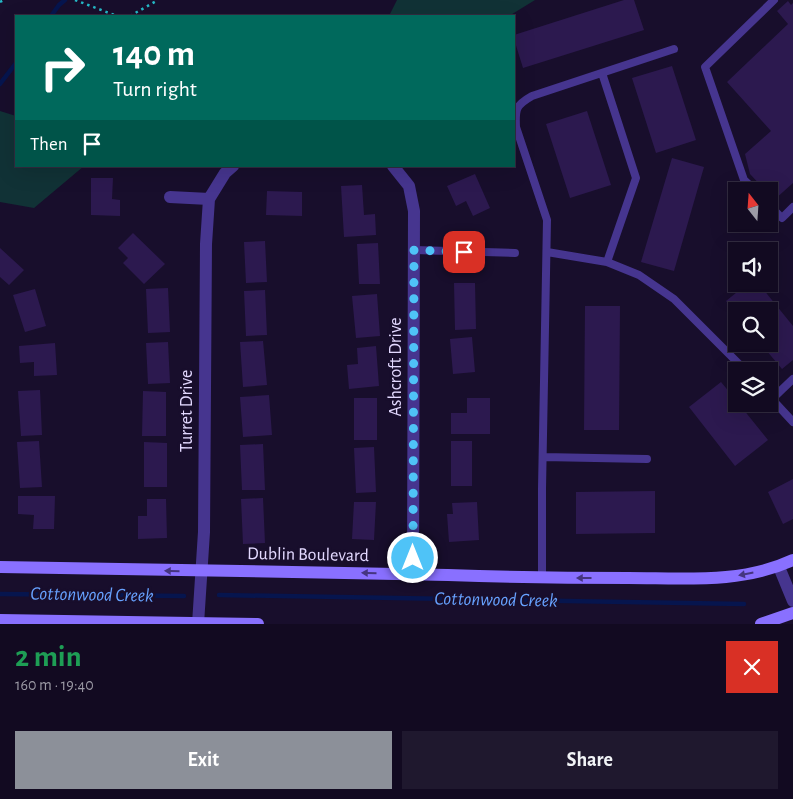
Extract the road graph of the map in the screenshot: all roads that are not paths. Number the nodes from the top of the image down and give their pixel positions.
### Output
1 (774, 0) edge
2 (674, 49) dead end
3 (602, 73) junction
4 (232, 167) edge
5 (394, 167) edge
6 (746, 182) edge
7 (170, 197) dead end
8 (209, 198) junction
9 (793, 207) edge
10 (778, 214) edge
11 (414, 250) junction
12 (547, 252) junction
13 (515, 253) dead end
14 (607, 262) junction
15 (737, 362) edge
16 (793, 378) edge
17 (778, 390) edge
18 (778, 406) edge
19 (793, 422) edge
20 (543, 457) junction
21 (646, 459) dead end
22 (793, 560) edge
23 (0, 567) edge
24 (779, 567) junction
25 (201, 571) junction
26 (412, 574) junction
27 (542, 578) junction
28 (793, 601) edge
29 (793, 613) edge
30 (0, 620) edge
31 (198, 624) edge
32 (258, 624) edge
33 (761, 624) edge

1 - 6 lane
2 - 3 lane
3 - 12 lane
3 - 14 lane
4 - 8 street, Turret Drive
5 - 11 street, Ashcroft Drive
7 - 8 street
8 - 25 street, Turret Drive
9 - 10 lane
11 - 13 lane
11 - 26 street, Ashcroft Drive
12 - 14 lane
12 - 20 lane
14 - 15 lane
16 - 17 lane
18 - 19 lane
20 - 21 lane
20 - 27 lane
22 - 24 main road, Dublin Boulevard
25 -> 23 main road, Dublin Boulevard
24 -> 27 main road, Dublin Boulevard
24 - 28 street
26 -> 25 main road, Dublin Boulevard
25 - 31 street, Turret Drive
26 - 27 main road, Dublin Boulevard
29 - 33 main road
30 - 31 main road
31 - 32 main road

